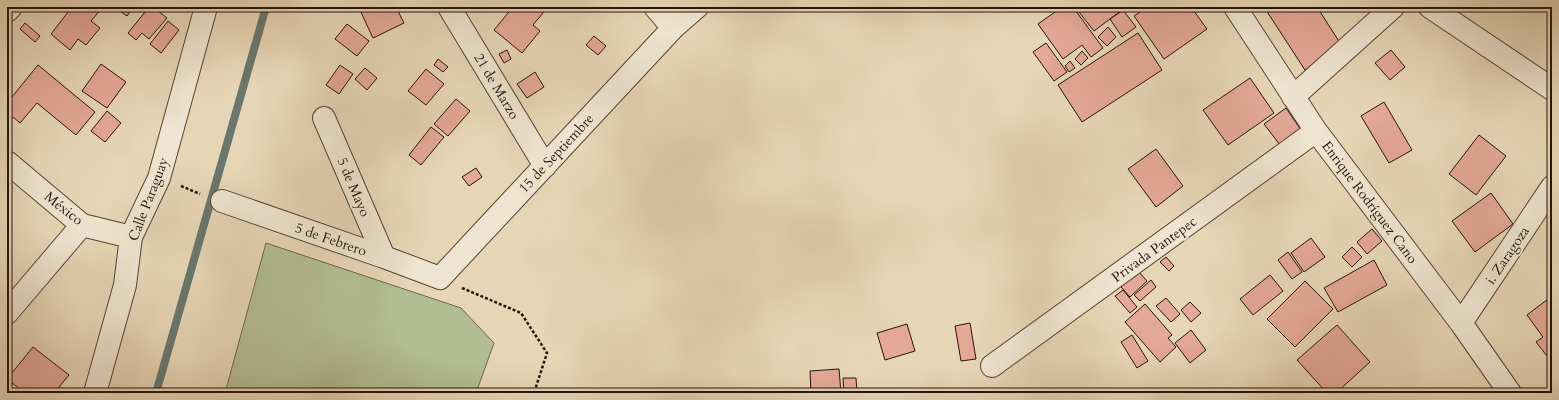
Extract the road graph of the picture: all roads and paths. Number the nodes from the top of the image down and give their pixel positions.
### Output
1 (11, 7) edge
2 (206, 7) edge
3 (449, 7) edge
4 (655, 7) edge
5 (697, 7) edge
6 (1235, 7) edge
7 (1393, 7) edge
8 (1430, 7) edge
9 (7, 11) edge
10 (673, 28) junction
11 (1552, 89) edge
12 (1293, 97) junction
13 (324, 118) dead end
14 (1316, 131) junction
15 (7, 162) edge
16 (545, 166) junction
17 (1552, 187) edge
18 (222, 201) dead end
19 (82, 225) junction
20 (131, 237) junction
21 (384, 257) junction
22 (440, 278) junction
23 (7, 313) edge
24 (1461, 323) junction
25 (992, 366) dead end
26 (95, 393) edge
27 (534, 393) edge
28 (1510, 393) edge

1 - 9 street
2 - 20 street, Calle Paraguay
3 - 16 street, 21 de Marzo
4 - 10 street
5 - 10 street, 15 de Septiembre
6 - 12 street, Enrique Rodríguez Cano
7 - 12 street
8 - 11 street
10 - 16 street, 15 de Septiembre
12 - 14 street, Enrique Rodríguez Cano
13 - 21 street, 5 de Mayo
14 - 24 street, Enrique Rodríguez Cano
14 - 25 street, Privada Pantepec
15 - 19 street, México
16 - 22 street, 15 de Septiembre
17 - 24 street, i. Zaragoza
18 - 21 street, 5 de Febrero
19 - 20 street, México
19 - 23 street
20 - 26 street, Calle Paraguay
21 - 22 street, 5 de Febrero
22 - 27 path
24 - 28 street, Enrique Rodríguez Cano

